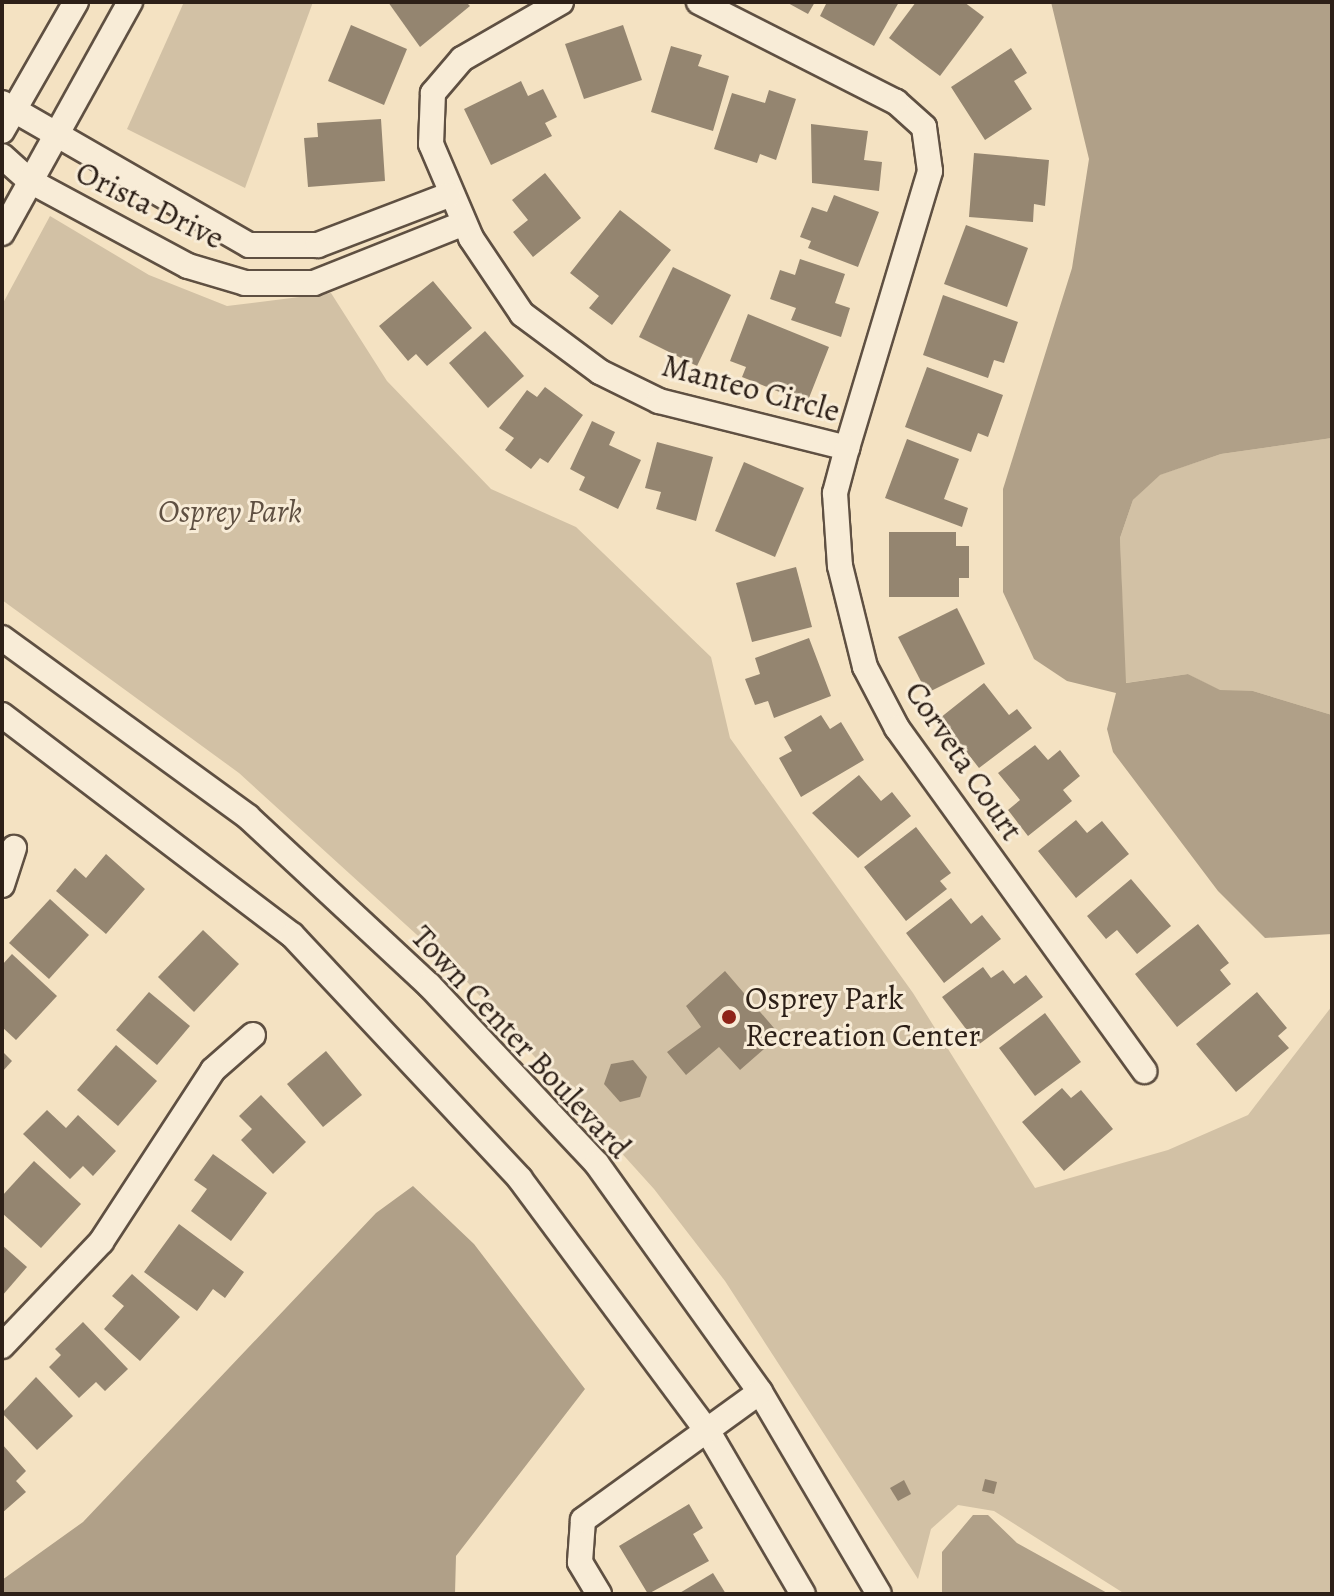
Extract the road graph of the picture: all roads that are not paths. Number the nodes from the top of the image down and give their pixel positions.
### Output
1 (76, 2) edge
2 (130, 2) edge
3 (561, 2) edge
4 (699, 2) edge
5 (10, 106) edge
6 (2, 131) edge
7 (56, 135) junction
8 (2, 156) edge
9 (30, 181) junction
10 (449, 195) junction
11 (462, 224) junction
12 (2, 233) edge
13 (847, 448) junction
14 (2, 638) edge
15 (2, 715) edge
16 (14, 848) dead end
17 (2, 885) edge
18 (253, 1035) dead end
19 (1144, 1071) dead end
20 (2, 1346) edge
21 (760, 1392) junction
22 (710, 1435) junction
23 (599, 1594) edge
24 (803, 1594) edge
25 (879, 1594) edge

1 - 5 street
2 - 7 street
3 - 10 street, Manteo Circle
4 - 13 street, Manteo Circle
5 - 6 street
5 - 7 street, Orista Drive
7 - 9 street
7 - 10 street, Orista Drive
8 - 9 street, Orista Drive
9 - 11 street, Orista Drive
9 - 12 street
10 - 11 street, Manteo Circle
11 - 13 street, Manteo Circle
13 - 19 street, Corveta Court
14 - 21 street, Town Center Boulevard
15 - 22 street
16 - 17 street
18 - 20 street
21 - 22 street
21 - 25 street, Town Center Boulevard
22 - 23 street
22 - 24 street

